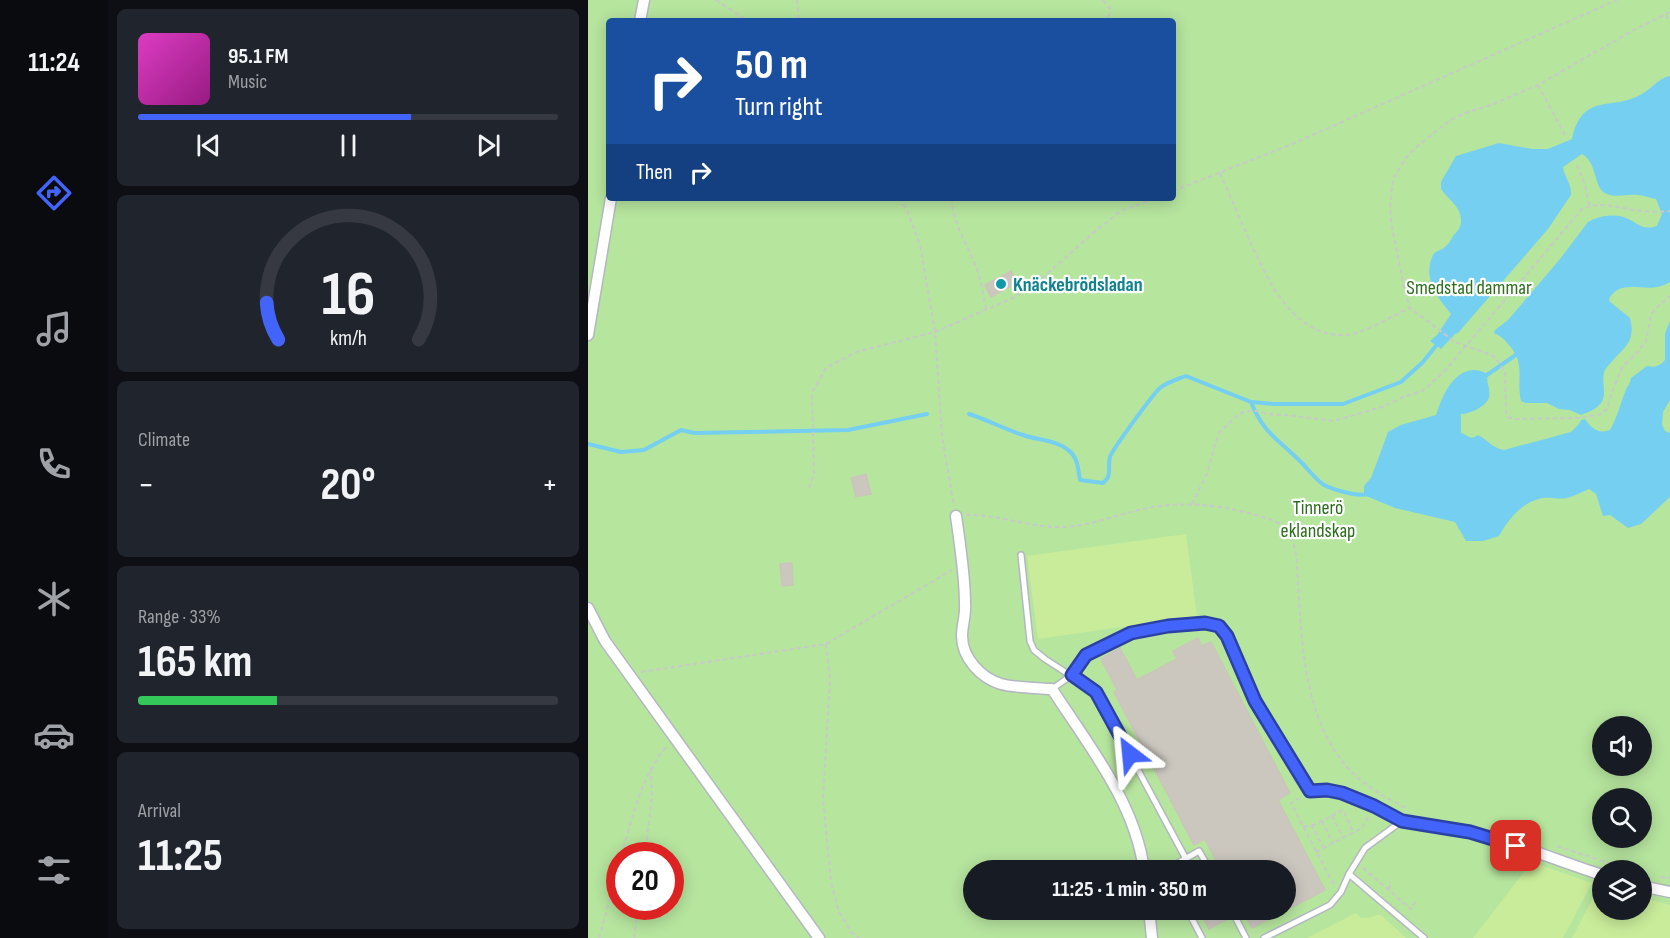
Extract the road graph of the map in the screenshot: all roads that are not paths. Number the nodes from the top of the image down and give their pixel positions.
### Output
1 (644, 0) edge
2 (641, 18) edge
3 (610, 201) edge
4 (588, 335) edge
5 (956, 516) road end
6 (1021, 555) dead end
7 (588, 608) edge
8 (1072, 675) junction
9 (1052, 689) junction
10 (1310, 791) joint
11 (1402, 821) junction
12 (1186, 859) joint
13 (1142, 860) edge
14 (1204, 860) edge
15 (1592, 872) edge
16 (1349, 874) junction
17 (1652, 888) edge
18 (1670, 892) edge
19 (1150, 920) edge
20 (1193, 920) edge
21 (1237, 920) edge
22 (819, 938) edge
23 (1152, 938) edge
24 (1202, 938) edge
25 (1246, 938) edge
26 (1264, 938) edge
27 (1424, 938) edge

1 - 2 street
3 - 4 street
5 - 9 street
6 - 8 lane
7 - 22 street
8 - 9 lane
8 - 10 lane
8 - 12 lane
9 - 13 street
10 - 11 street
11 - 15 street
11 - 16 lane
12 - 14 lane
16 - 26 lane
16 - 27 lane
17 - 18 street
19 - 23 street
20 - 24 lane
21 - 25 lane

